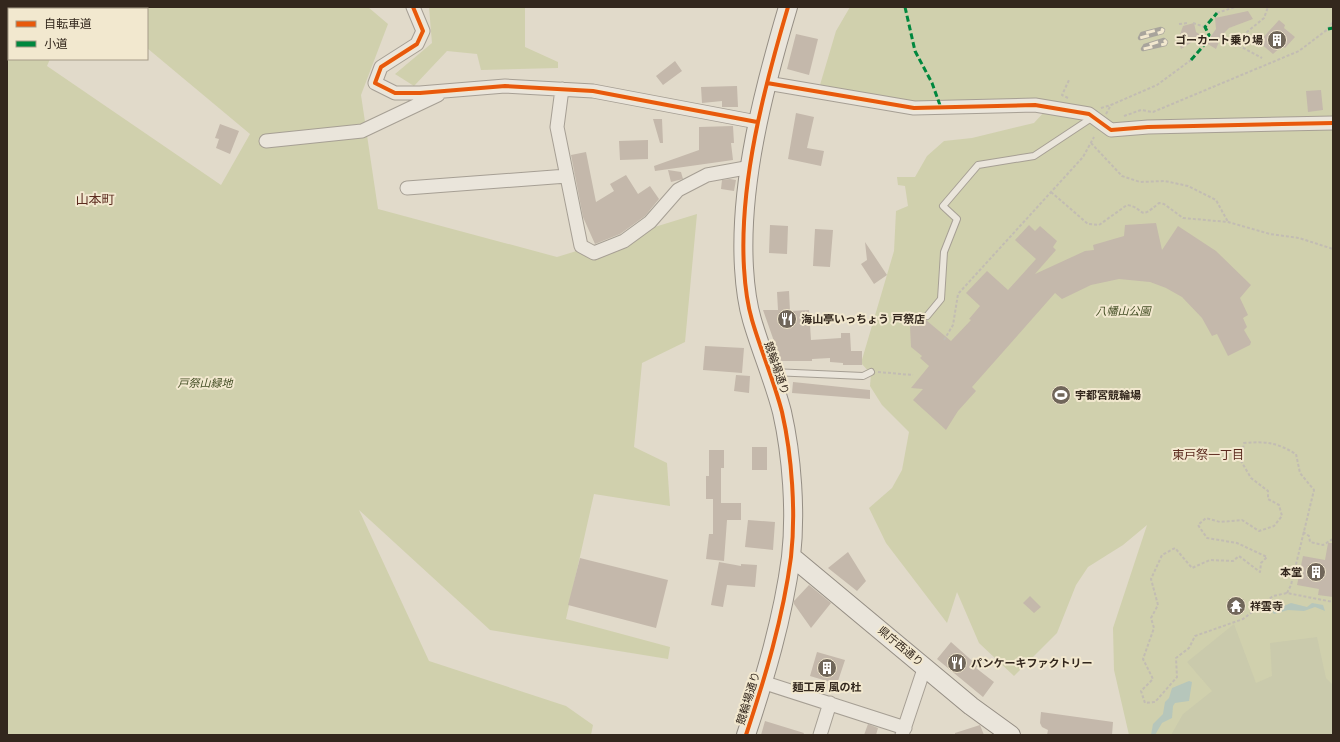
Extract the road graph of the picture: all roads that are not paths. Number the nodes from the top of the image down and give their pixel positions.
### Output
1 (413, 7) edge
2 (788, 7) edge
3 (767, 83) junction
4 (562, 89) junction
5 (450, 90) junction
6 (1098, 114) junction
7 (757, 122) junction
8 (1333, 123) edge
9 (266, 141) dead end
10 (751, 167) junction
11 (567, 176) junction
12 (406, 188) dead end
13 (927, 316) dead end
14 (769, 372) junction
15 (871, 372) road end
16 (791, 556) junction
17 (925, 666) junction
18 (762, 682) junction
19 (830, 704) junction
20 (904, 731) edge
21 (1009, 734) edge
22 (746, 735) edge
23 (820, 735) edge

1 - 5 street
2 - 3 street, 競輪場通り
3 - 6 street
3 - 7 street, 競輪場通り
4 - 5 street
4 - 7 street
4 - 11 street
5 - 9 street
6 - 8 street
6 - 13 lane
7 - 10 street, 競輪場通り
10 - 11 street
10 - 14 street, 競輪場通り
11 - 12 street
14 - 15 lane
14 - 16 street, 競輪場通り
16 - 17 street, 県庁西通り
16 - 18 street, 競輪場通り
17 - 20 street
17 - 21 street, 県庁西通り
18 - 19 street
18 - 22 street, 競輪場通り
19 - 20 street
19 - 23 street

